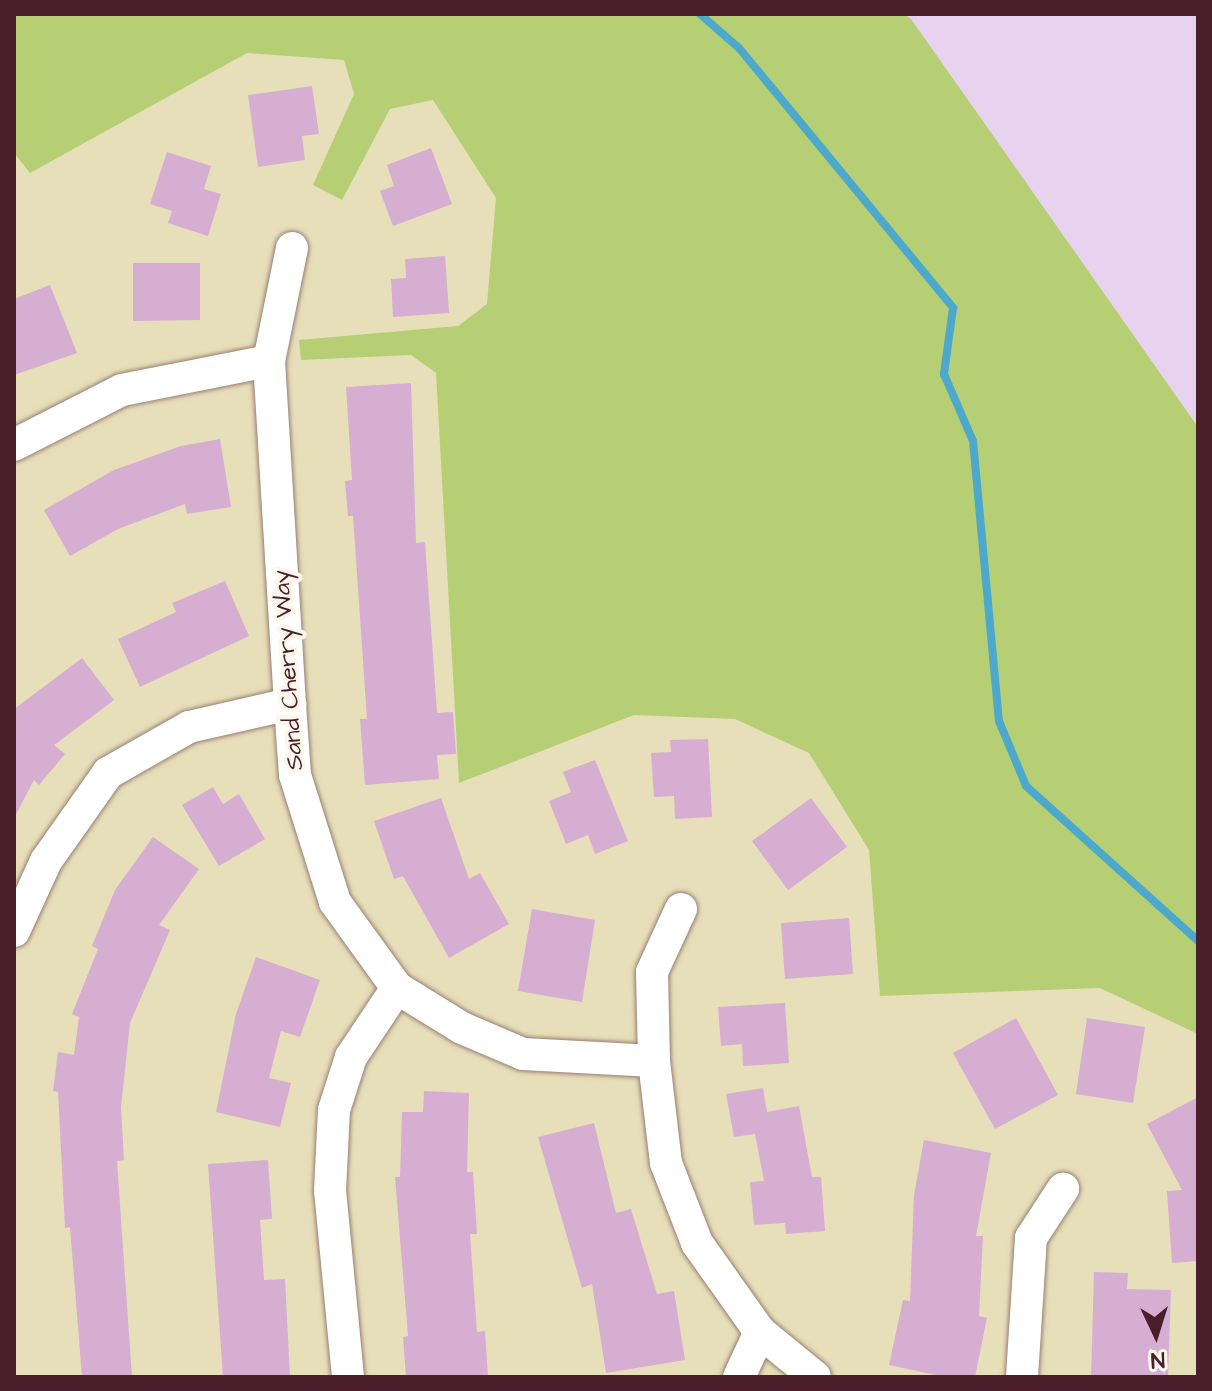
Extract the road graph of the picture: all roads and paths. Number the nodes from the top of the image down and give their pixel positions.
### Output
1 (292, 248) dead end
2 (269, 361) junction
3 (14, 445) edge
4 (290, 704) junction
5 (681, 909) dead end
6 (14, 931) edge
7 (397, 988) junction
8 (654, 1061) junction
9 (1063, 1189) dead end
10 (760, 1332) junction
11 (348, 1377) edge
12 (739, 1377) edge
13 (815, 1377) edge
14 (1022, 1377) edge

1 - 2 street, Sand Cherry Way
2 - 3 street
2 - 4 street, Sand Cherry Way
4 - 6 street
4 - 7 street, Sand Cherry Way
5 - 8 street
7 - 8 street, Sand Cherry Way
7 - 11 street
8 - 10 street
9 - 14 street
10 - 12 street
10 - 13 street

